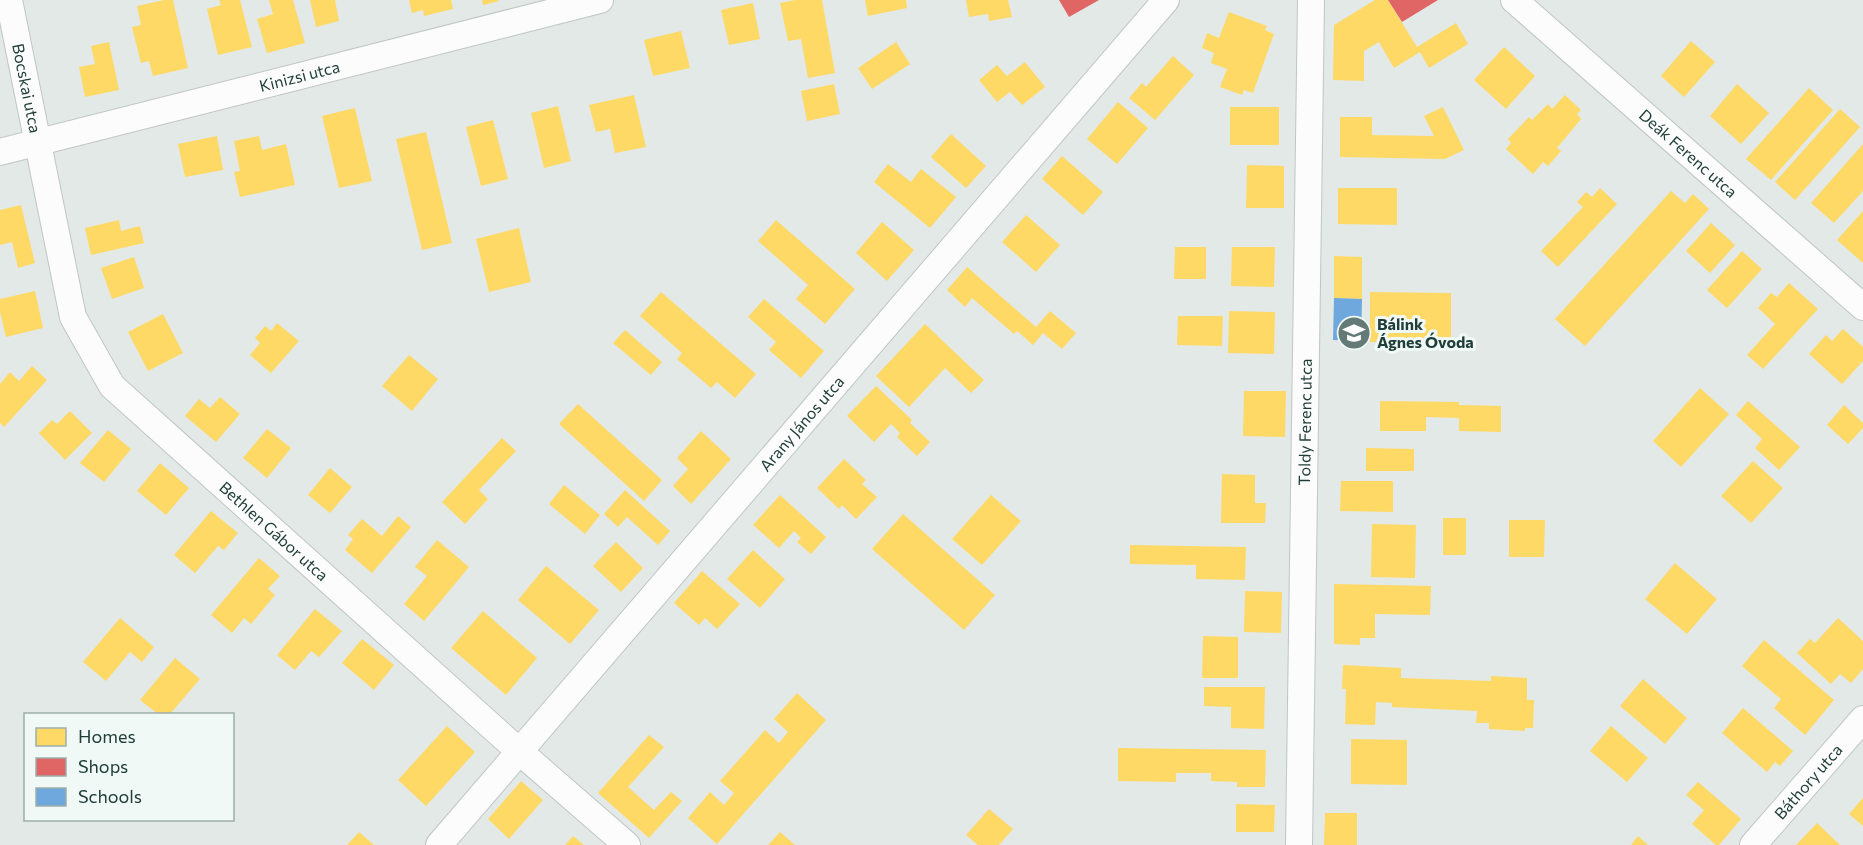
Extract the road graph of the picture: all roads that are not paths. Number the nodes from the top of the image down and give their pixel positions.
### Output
1 (9, 0) edge
2 (600, 0) edge
3 (1166, 0) edge
4 (1311, 0) edge
5 (1514, 0) edge
6 (38, 142) junction
7 (0, 152) edge
8 (1863, 307) edge
9 (1863, 719) edge
10 (520, 752) junction
11 (439, 845) edge
12 (627, 845) edge
13 (1299, 845) edge
14 (1753, 845) edge

1 - 6 street, Bocskai utca
2 - 6 street, Kinizsi utca
3 - 10 street, Arany János utca
4 - 13 street, Toldy Ferenc utca
5 - 8 street, Deák Ferenc utca
6 - 7 street, Kinizsi utca
6 - 10 street, Bethlen Gábor utca
9 - 14 street, Báthory utca
10 - 11 street, Arany János utca
10 - 12 street, Bethlen Gábor utca

